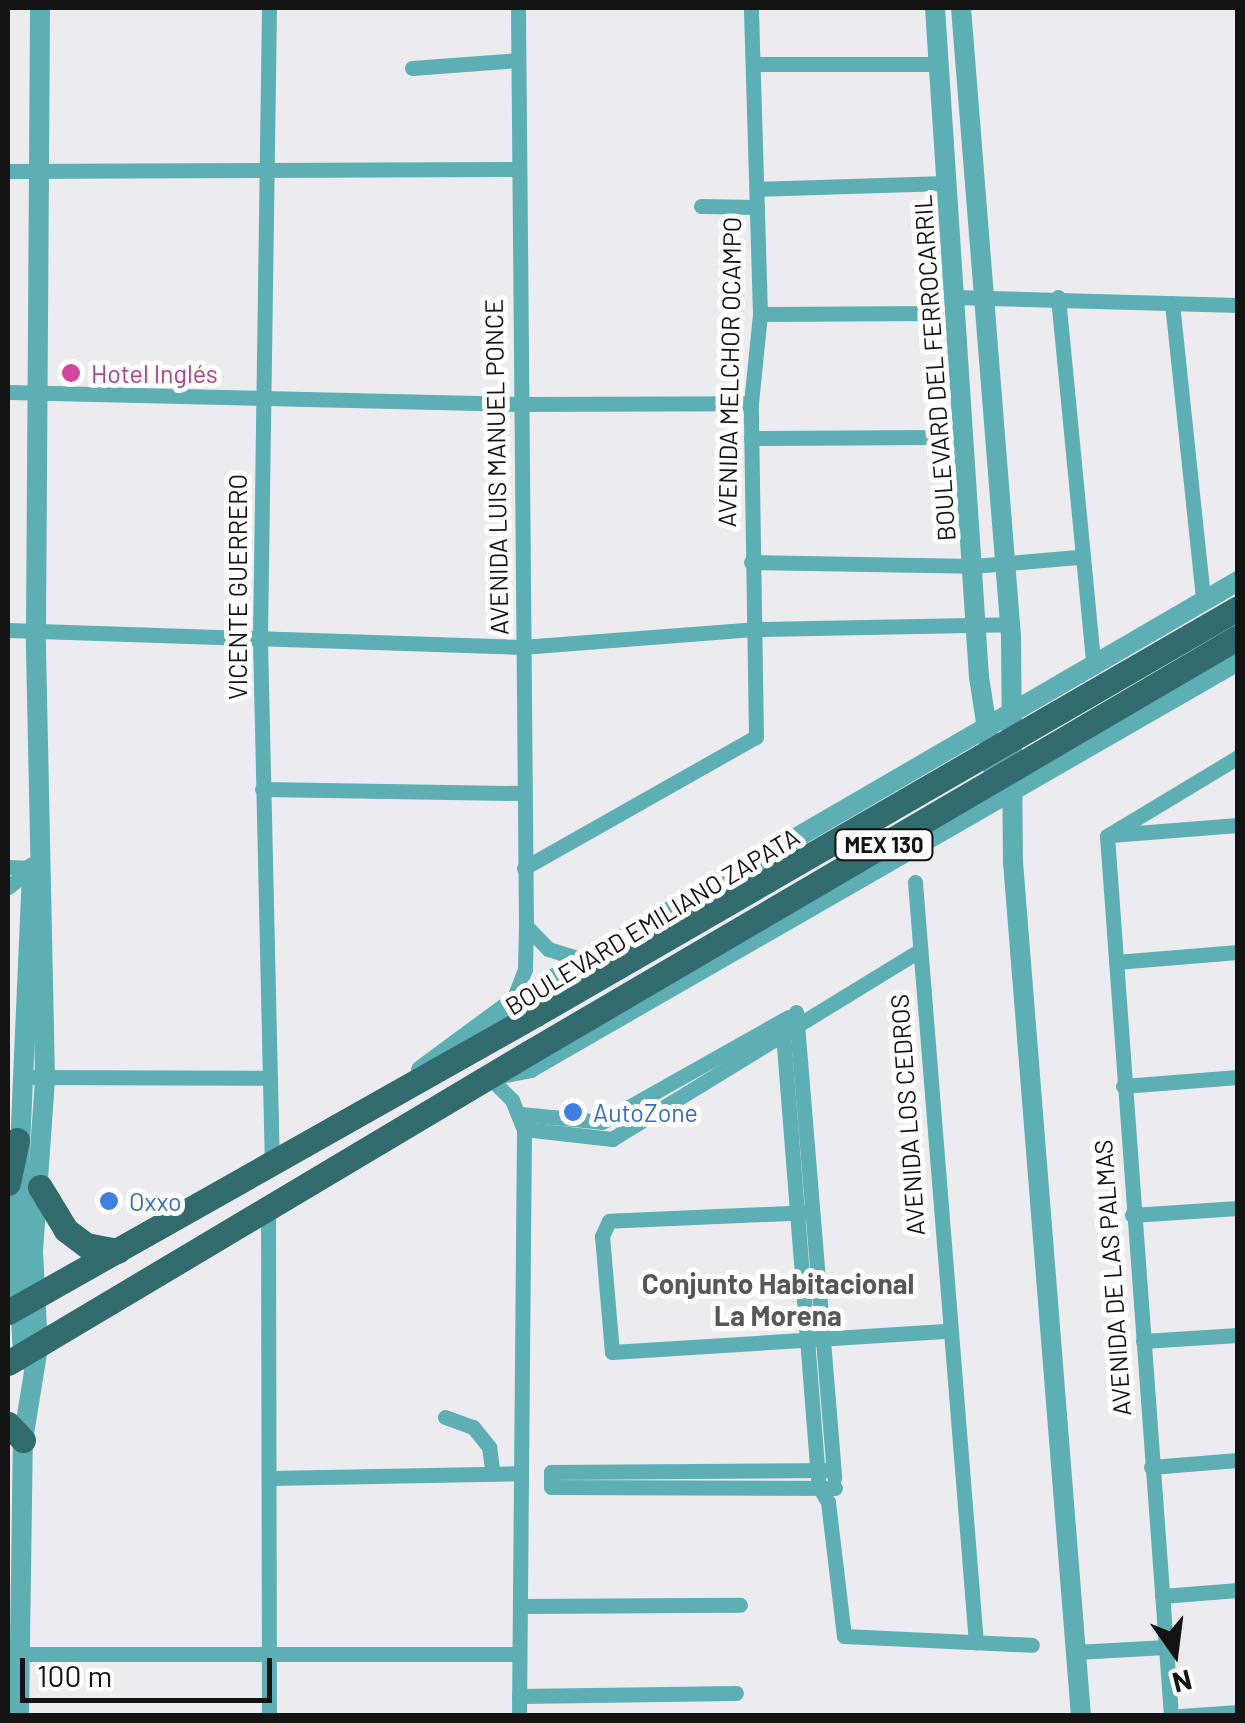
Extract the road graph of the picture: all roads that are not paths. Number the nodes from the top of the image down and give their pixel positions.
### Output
1 (40, 8) edge
2 (269, 8) edge
3 (518, 8) edge
4 (751, 8) edge
5 (935, 8) edge
6 (961, 8) edge
7 (518, 60) junction
8 (964, 62) junction
9 (753, 64) junction
10 (939, 64) junction
11 (412, 68) dead end
12 (8, 170) edge
13 (40, 170) junction
14 (266, 170) junction
15 (518, 170) junction
16 (972, 182) junction
17 (946, 183) junction
18 (757, 189) junction
19 (701, 206) dead end
20 (757, 206) junction
21 (980, 296) junction
22 (953, 297) junction
23 (1058, 297) junction
24 (1172, 303) junction
25 (1238, 305) edge
26 (760, 314) junction
27 (936, 314) dead end
28 (38, 391) junction
29 (8, 392) edge
30 (264, 396) junction
31 (751, 403) junction
32 (519, 404) junction
33 (935, 437) dead end
34 (751, 438) junction
35 (1078, 558) junction
36 (751, 562) junction
37 (1004, 562) junction
38 (973, 566) junction
39 (1238, 581) edge
40 (1203, 600) junction
41 (1238, 608) edge
42 (978, 624) junction
43 (1010, 624) junction
44 (757, 629) junction
45 (8, 630) edge
46 (36, 631) junction
47 (1238, 637) edge
48 (260, 640) junction
49 (522, 647) junction
50 (1238, 661) edge
51 (1093, 662) junction
52 (1011, 711) junction
53 (987, 724) junction
54 (1238, 757) edge
55 (262, 789) junction
56 (524, 793) junction
57 (1008, 798) junction
58 (1238, 824) edge
59 (1107, 836) junction
60 (38, 864) junction
61 (8, 867) edge
62 (524, 868) junction
63 (915, 882) dead end
64 (8, 886) edge
65 (526, 926) junction
66 (920, 950) junction
67 (1238, 952) edge
68 (585, 960) junction
69 (1116, 962) junction
70 (512, 1003) junction
71 (792, 1023) junction
72 (488, 1076) junction
73 (20, 1077) junction
74 (44, 1078) junction
75 (269, 1078) junction
76 (1238, 1078) edge
77 (1123, 1086) junction
78 (390, 1099) junction
79 (522, 1122) junction
80 (17, 1140) junction
81 (272, 1167) junction
82 (8, 1183) edge
83 (40, 1187) junction
84 (268, 1204) junction
85 (1238, 1208) edge
86 (805, 1213) junction
87 (1132, 1214) junction
88 (118, 1251) junction
89 (21, 1305) edge
90 (948, 1330) junction
91 (1238, 1335) edge
92 (815, 1340) junction
93 (1143, 1341) junction
94 (25, 1357) edge
95 (445, 1417) dead end
96 (15, 1432) edge
97 (1238, 1460) edge
98 (1152, 1467) junction
99 (522, 1473) junction
100 (493, 1474) junction
101 (270, 1478) junction
102 (827, 1484) junction
103 (1238, 1590) edge
104 (1162, 1596) junction
105 (740, 1605) dead end
106 (520, 1606) junction
107 (976, 1643) junction
108 (1032, 1645) dead end
109 (1166, 1647) junction
110 (268, 1651) junction
111 (1076, 1652) junction
112 (20, 1654) junction
113 (519, 1654) junction
114 (736, 1693) dead end
115 (519, 1696) junction
116 (1238, 1712) edge
117 (20, 1716) edge
118 (269, 1716) edge
119 (520, 1716) edge
120 (1081, 1716) edge
121 (1171, 1716) edge
122 (1180, 1716) edge

1 - 13 street
2 - 14 street, VICENTE GUERRERO
3 - 7 street, AVENIDA LUIS MANUEL PONCE
4 - 9 street, AVENIDA MELCHOR OCAMPO
5 - 10 street, BOULEVARD DEL FERROCARRIL
6 - 8 street, BOULEVARD DEL FERROCARRIL
7 - 11 street
7 - 15 street, AVENIDA LUIS MANUEL PONCE
8 - 10 street
8 - 16 street, BOULEVARD DEL FERROCARRIL
9 - 10 street
9 - 18 street, AVENIDA MELCHOR OCAMPO
10 - 17 street, BOULEVARD DEL FERROCARRIL
12 - 13 street
13 - 14 street
13 - 28 street
14 - 15 street
14 - 30 street, VICENTE GUERRERO
15 - 32 street, AVENIDA LUIS MANUEL PONCE
16 - 17 street
16 - 21 street, BOULEVARD DEL FERROCARRIL
17 - 18 street
17 - 22 street, BOULEVARD DEL FERROCARRIL
18 - 20 street, AVENIDA MELCHOR OCAMPO
19 - 20 street
20 - 26 street, AVENIDA MELCHOR OCAMPO
21 - 22 street
21 - 23 street
21 - 37 street, BOULEVARD DEL FERROCARRIL
22 - 38 street, BOULEVARD DEL FERROCARRIL
23 - 24 street
23 - 35 street
24 - 25 street
24 - 40 street
26 - 27 street
26 - 31 street, AVENIDA MELCHOR OCAMPO
28 - 29 street
28 - 30 street
28 - 46 street
30 - 32 street
30 - 48 street, VICENTE GUERRERO
31 - 32 street
31 - 34 street, AVENIDA MELCHOR OCAMPO
32 - 49 street, AVENIDA LUIS MANUEL PONCE
33 - 34 street
34 - 36 street, AVENIDA MELCHOR OCAMPO
35 - 37 street
35 - 51 street
36 - 38 street
36 - 44 street, AVENIDA MELCHOR OCAMPO
37 - 38 street
37 - 43 street, BOULEVARD DEL FERROCARRIL
38 - 42 street, BOULEVARD DEL FERROCARRIL
39 - 40 street, BOULEVARD EMILIANO ZAPATA
40 - 51 street, BOULEVARD EMILIANO ZAPATA
41 - 78 main road, BOULEVARD EMILIANO ZAPATA / MEX 130, bridge
42 - 43 street
42 - 44 street
42 - 53 street, BOULEVARD DEL FERROCARRIL
43 - 52 street, BOULEVARD DEL FERROCARRIL
44 - 49 street
44 - 62 street, AVENIDA MELCHOR OCAMPO
45 - 46 street
46 - 48 street
46 - 60 street
47 - 72 main road, BOULEVARD EMILIANO ZAPATA / MEX 130, bridge
48 - 49 street
48 - 55 street, VICENTE GUERRERO
49 - 56 street, AVENIDA LUIS MANUEL PONCE
50 - 57 street, BOULEVARD EMILIANO ZAPATA
51 - 52 street, BOULEVARD EMILIANO ZAPATA
52 - 53 street, BOULEVARD EMILIANO ZAPATA
52 - 57 street, BOULEVARD DEL FERROCARRIL
53 - 57 street, BOULEVARD DEL FERROCARRIL
53 - 68 street, BOULEVARD EMILIANO ZAPATA
54 - 59 street
55 - 56 street
55 - 75 street, VICENTE GUERRERO
56 - 62 street, AVENIDA LUIS MANUEL PONCE
57 - 72 street, BOULEVARD EMILIANO ZAPATA
57 - 111 street
58 - 59 street
59 - 69 street, AVENIDA DE LAS PALMAS
60 - 61 street
60 - 64 street
60 - 73 street
60 - 74 street
62 - 65 street, AVENIDA LUIS MANUEL PONCE
63 - 66 street, AVENIDA LOS CEDROS
65 - 68 street
65 - 70 street, AVENIDA LUIS MANUEL PONCE
66 - 71 street
66 - 90 street, AVENIDA LOS CEDROS
67 - 69 street
68 - 70 street, BOULEVARD EMILIANO ZAPATA
69 - 77 street, AVENIDA DE LAS PALMAS
70 - 78 street, BOULEVARD EMILIANO ZAPATA
71 - 79 street
71 - 86 street
72 - 79 street
72 - 84 main road, BOULEVARD EMILIANO ZAPATA / MEX 130
73 - 74 street
73 - 80 street
74 - 75 street
74 - 83 street
75 - 81 street, VICENTE GUERRERO
76 - 77 street
77 - 87 street, AVENIDA DE LAS PALMAS
78 - 81 main road, BOULEVARD EMILIANO ZAPATA / MEX 130
79 - 99 street
80 - 82 main road
80 - 89 street
81 - 88 main road, BOULEVARD EMILIANO ZAPATA / MEX 130
83 - 88 main road
83 - 89 street
84 - 94 main road, BOULEVARD EMILIANO ZAPATA / MEX 130
84 - 101 street
85 - 87 street
86 - 92 street
86 - 92 street
87 - 93 street, AVENIDA DE LAS PALMAS
88 - 89 main road, BOULEVARD EMILIANO ZAPATA / MEX 130
89 - 94 street
90 - 92 street
90 - 107 street, AVENIDA LOS CEDROS
91 - 93 street
92 - 102 street
93 - 98 street, AVENIDA DE LAS PALMAS
94 - 96 street
95 - 100 street
96 - 112 street
97 - 98 street
98 - 104 street, AVENIDA DE LAS PALMAS
99 - 100 street
99 - 106 street
100 - 101 street
101 - 110 street
102 - 102 street
102 - 107 street
103 - 104 street
104 - 109 street, AVENIDA DE LAS PALMAS
105 - 106 street
106 - 113 street
107 - 108 street
109 - 111 street
109 - 121 street, AVENIDA DE LAS PALMAS
110 - 112 street
110 - 113 street
110 - 118 street
111 - 120 street
112 - 117 street
113 - 115 street
114 - 115 street
115 - 119 street
116 - 122 street

